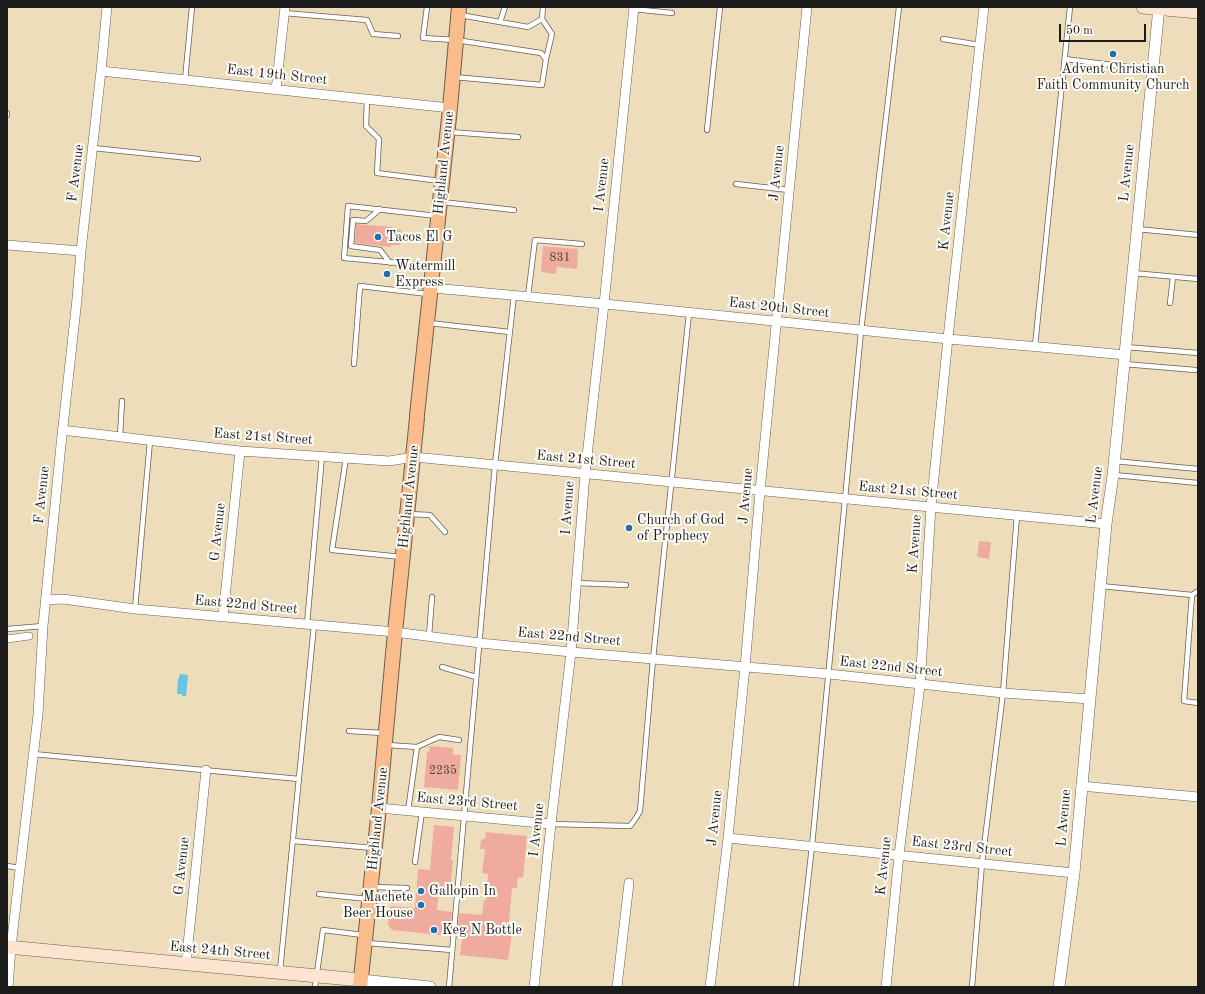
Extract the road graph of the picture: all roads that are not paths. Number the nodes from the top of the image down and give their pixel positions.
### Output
1 (107, 7) edge
2 (192, 7) edge
3 (427, 7) edge
4 (505, 7) edge
5 (543, 7) edge
6 (720, 7) edge
7 (807, 7) edge
8 (899, 7) edge
9 (984, 7) edge
10 (1070, 7) edge
11 (1143, 7) edge
12 (634, 8) edge
13 (1158, 8) edge
14 (284, 10) edge
15 (458, 11) edge
16 (1198, 12) edge
17 (672, 13) dead end
18 (542, 19) junction
19 (500, 22) junction
20 (398, 36) dead end
21 (943, 39) dead end
22 (456, 40) junction
23 (980, 45) junction
24 (546, 59) junction
25 (1065, 59) junction
26 (1152, 70) junction
27 (101, 71) junction
28 (453, 77) junction
29 (185, 80) junction
30 (276, 90) junction
31 (367, 99) junction
32 (450, 108) junction
33 (707, 130) dead end
34 (447, 132) junction
35 (518, 137) dead end
36 (92, 148) junction
37 (198, 159) dead end
38 (442, 181) junction
39 (736, 184) dead end
40 (789, 190) junction
41 (440, 202) junction
42 (380, 210) junction
43 (514, 210) dead end
44 (438, 217) junction
45 (1137, 229) junction
46 (1198, 234) edge
47 (582, 244) dead end
48 (7, 245) edge
49 (81, 251) junction
50 (390, 262) junction
51 (433, 266) junction
52 (1133, 273) junction
53 (1173, 277) junction
54 (1198, 279) edge
55 (430, 291) junction
56 (514, 295) junction
57 (528, 296) junction
58 (1170, 303) dead end
59 (604, 304) junction
60 (689, 313) junction
61 (776, 321) junction
62 (427, 322) junction
63 (861, 330) junction
64 (510, 332) junction
65 (948, 338) junction
66 (1035, 346) junction
67 (1198, 353) edge
68 (1125, 355) junction
69 (354, 364) dead end
70 (1195, 370) dead end
71 (122, 401) dead end
72 (62, 430) junction
73 (120, 437) junction
74 (150, 441) junction
75 (240, 451) junction
76 (322, 456) junction
77 (414, 457) junction
78 (346, 458) junction
79 (1114, 461) junction
80 (495, 465) junction
81 (1198, 469) edge
82 (585, 474) junction
83 (1113, 475) junction
84 (671, 482) junction
85 (1198, 483) edge
86 (760, 491) junction
87 (845, 499) junction
88 (931, 507) junction
89 (407, 514) junction
90 (1017, 515) junction
91 (1106, 524) junction
92 (445, 532) dead end
93 (403, 557) junction
94 (577, 583) junction
95 (626, 585) dead end
96 (1101, 586) junction
97 (1198, 591) edge
98 (1192, 595) junction
99 (432, 597) dead end
100 (46, 600) junction
101 (135, 608) junction
102 (223, 617) junction
103 (310, 624) junction
104 (43, 626) junction
105 (7, 629) edge
106 (396, 632) junction
107 (28, 636) dead end
108 (429, 636) junction
109 (7, 639) edge
110 (480, 643) junction
111 (571, 652) junction
112 (653, 659) junction
113 (442, 667) dead end
114 (745, 667) junction
115 (829, 674) junction
116 (476, 677) junction
117 (920, 685) junction
118 (1003, 693) junction
119 (1090, 699) junction
120 (1198, 703) edge
121 (349, 731) dead end
122 (386, 739) junction
123 (459, 740) dead end
124 (417, 747) junction
125 (33, 754) junction
126 (206, 770) junction
127 (299, 779) junction
128 (1081, 786) junction
129 (1198, 797) edge
130 (379, 808) junction
131 (408, 811) junction
132 (422, 812) junction
133 (463, 816) junction
134 (551, 824) junction
135 (728, 838) junction
136 (293, 841) junction
137 (812, 846) junction
138 (375, 848) junction
139 (899, 855) junction
140 (415, 862) dead end
141 (982, 863) junction
142 (7, 866) edge
143 (20, 868) junction
144 (1074, 873) junction
145 (629, 883) dead end
146 (407, 888) dead end
147 (370, 893) junction
148 (319, 894) dead end
149 (365, 939) junction
150 (9, 947) edge
151 (452, 950) junction
152 (186, 964) junction
153 (280, 972) junction
154 (316, 982) edge
155 (360, 984) edge
156 (411, 986) edge
157 (8, 987) edge
158 (430, 987) edge
159 (449, 987) edge
160 (534, 987) edge
161 (617, 987) edge
162 (710, 987) edge
163 (796, 987) edge
164 (886, 987) edge
165 (972, 987) edge
166 (1059, 987) edge

1 - 27 street, F Avenue
2 - 29 lane
3 - 22 lane
4 - 19 lane
5 - 18 lane
6 - 33 lane
7 - 40 street, J Avenue
8 - 63 lane
9 - 23 street, K Avenue
10 - 25 lane
11 - 13 main road
12 - 17 lane
12 - 59 street, I Avenue
13 - 16 main road
13 - 26 street, L Avenue
14 - 20 lane
14 - 30 street
15 - 19 lane
15 - 22 main road, Highland Avenue
18 - 19 lane
18 - 24 lane
21 - 23 lane
22 - 24 lane
22 - 28 main road, Highland Avenue
23 - 65 street, K Avenue
24 - 28 lane
25 - 26 lane
25 - 66 lane
26 - 45 street, L Avenue
27 - 29 street, East 19th Street
27 - 36 street, F Avenue
28 - 32 main road, Highland Avenue
29 - 30 street, East 19th Street
30 - 31 street, East 19th Street
31 - 32 street, East 19th Street
31 - 38 lane
32 - 34 main road, Highland Avenue
34 - 35 lane
34 - 38 main road, Highland Avenue
36 - 37 lane
36 - 49 street, F Avenue
38 - 41 main road, Highland Avenue
39 - 40 lane
40 - 61 street, J Avenue
41 - 43 lane
41 - 44 main road, Highland Avenue
42 - 44 lane
42 - 50 lane
42 - 50 lane
44 - 51 main road, Highland Avenue
45 - 46 lane
45 - 52 street, L Avenue
47 - 57 lane
48 - 49 street
49 - 72 street, F Avenue
50 - 51 lane
51 - 55 main road, Highland Avenue
52 - 53 lane
52 - 68 street, L Avenue
53 - 54 lane
53 - 58 lane
55 - 56 street, East 20th Street
55 - 62 main road, Highland Avenue
55 - 69 lane
56 - 57 street, East 20th Street
56 - 64 lane
57 - 59 street, East 20th Street
59 - 60 street, East 20th Street
59 - 82 street, I Avenue
60 - 61 street, East 20th Street
60 - 84 lane
61 - 63 street, East 20th Street
61 - 86 street, J Avenue
62 - 64 lane
62 - 77 main road, Highland Avenue
63 - 65 street, East 20th Street
63 - 87 lane
64 - 80 lane
65 - 66 street, East 20th Street
65 - 88 street, K Avenue
66 - 68 street, East 20th Street
67 - 68 lane
68 - 70 lane
68 - 79 street, L Avenue
71 - 73 lane
72 - 73 street, East 21st Street
72 - 100 street, F Avenue
73 - 74 street, East 21st Street
74 - 75 street, East 21st Street
74 - 101 lane
75 - 76 street, East 21st Street
75 - 102 street, G Avenue
76 - 78 street, East 21st Street
76 - 103 lane
77 - 78 street, East 21st Street
77 - 80 street, East 21st Street
77 - 89 main road, Highland Avenue
78 - 93 lane
79 - 81 lane
79 - 83 street, L Avenue
80 - 82 street, East 21st Street
80 - 110 lane
82 - 84 street, East 21st Street
82 - 94 street, I Avenue
83 - 85 lane
83 - 91 street, L Avenue
84 - 86 street, East 21st Street
84 - 112 lane
86 - 87 street, East 21st Street
86 - 114 street, J Avenue
87 - 88 street, East 21st Street
87 - 115 lane
88 - 90 street, East 21st Street
88 - 117 street, K Avenue
89 - 92 lane
89 - 93 main road, Highland Avenue
90 - 91 street, East 21st Street
90 - 118 lane
91 - 96 street, L Avenue
93 - 106 main road, Highland Avenue
94 - 95 lane
94 - 111 street, I Avenue
96 - 98 lane
96 - 119 street, L Avenue
97 - 98 lane
98 - 120 lane
99 - 108 lane
100 - 101 street, East 22nd Street
100 - 104 street, F Avenue
101 - 102 street, East 22nd Street
102 - 103 street, East 22nd Street
103 - 106 street, East 22nd Street
103 - 127 lane
104 - 105 lane
104 - 125 street, F Avenue
106 - 108 street, East 22nd Street
106 - 122 main road, Highland Avenue
107 - 109 street
108 - 110 street, East 22nd Street
110 - 111 street, East 22nd Street
110 - 116 lane
111 - 112 street, East 22nd Street
111 - 134 street, I Avenue
112 - 114 street, East 22nd Street
112 - 134 lane
113 - 116 lane
114 - 115 street, East 22nd Street
114 - 135 street, J Avenue
115 - 117 street, East 22nd Street
115 - 137 lane
116 - 133 lane
117 - 118 street, East 22nd Street
117 - 139 street, K Avenue
118 - 119 street, East 22nd Street
118 - 141 lane
119 - 128 street, L Avenue
121 - 122 lane
122 - 124 lane
122 - 130 main road, Highland Avenue
123 - 124 lane
124 - 131 lane
125 - 126 lane
125 - 143 street, F Avenue
126 - 127 lane
126 - 152 street, G Avenue
127 - 136 lane
128 - 129 street
128 - 144 street, L Avenue
130 - 131 street, East 23rd Street
130 - 138 main road, Highland Avenue
131 - 132 street, East 23rd Street
132 - 133 street, East 23rd Street
132 - 140 lane
133 - 134 street, East 23rd Street
133 - 151 lane
134 - 160 street, I Avenue
135 - 137 street, East 23rd Street
135 - 162 street, J Avenue
136 - 138 lane
136 - 153 lane
137 - 139 street, East 23rd Street
137 - 163 lane
138 - 147 main road, Highland Avenue
139 - 141 street, East 23rd Street
139 - 164 street, K Avenue
141 - 144 street, East 23rd Street
141 - 165 lane
142 - 143 lane
143 - 150 street, F Avenue
144 - 166 street, L Avenue
145 - 161 street
146 - 147 lane
147 - 148 lane
147 - 149 main road, Highland Avenue
149 - 151 lane
149 - 154 lane
149 - 155 main road, Highland Avenue
150 - 152 main road, East 24th Street
150 - 157 street, F Avenue
151 - 159 lane
152 - 153 main road, East 24th Street
153 - 154 main road, East 24th Street
154 - 155 main road, East 24th Street
155 - 156 street, East 24th Street
156 - 158 street, East 24th Street

